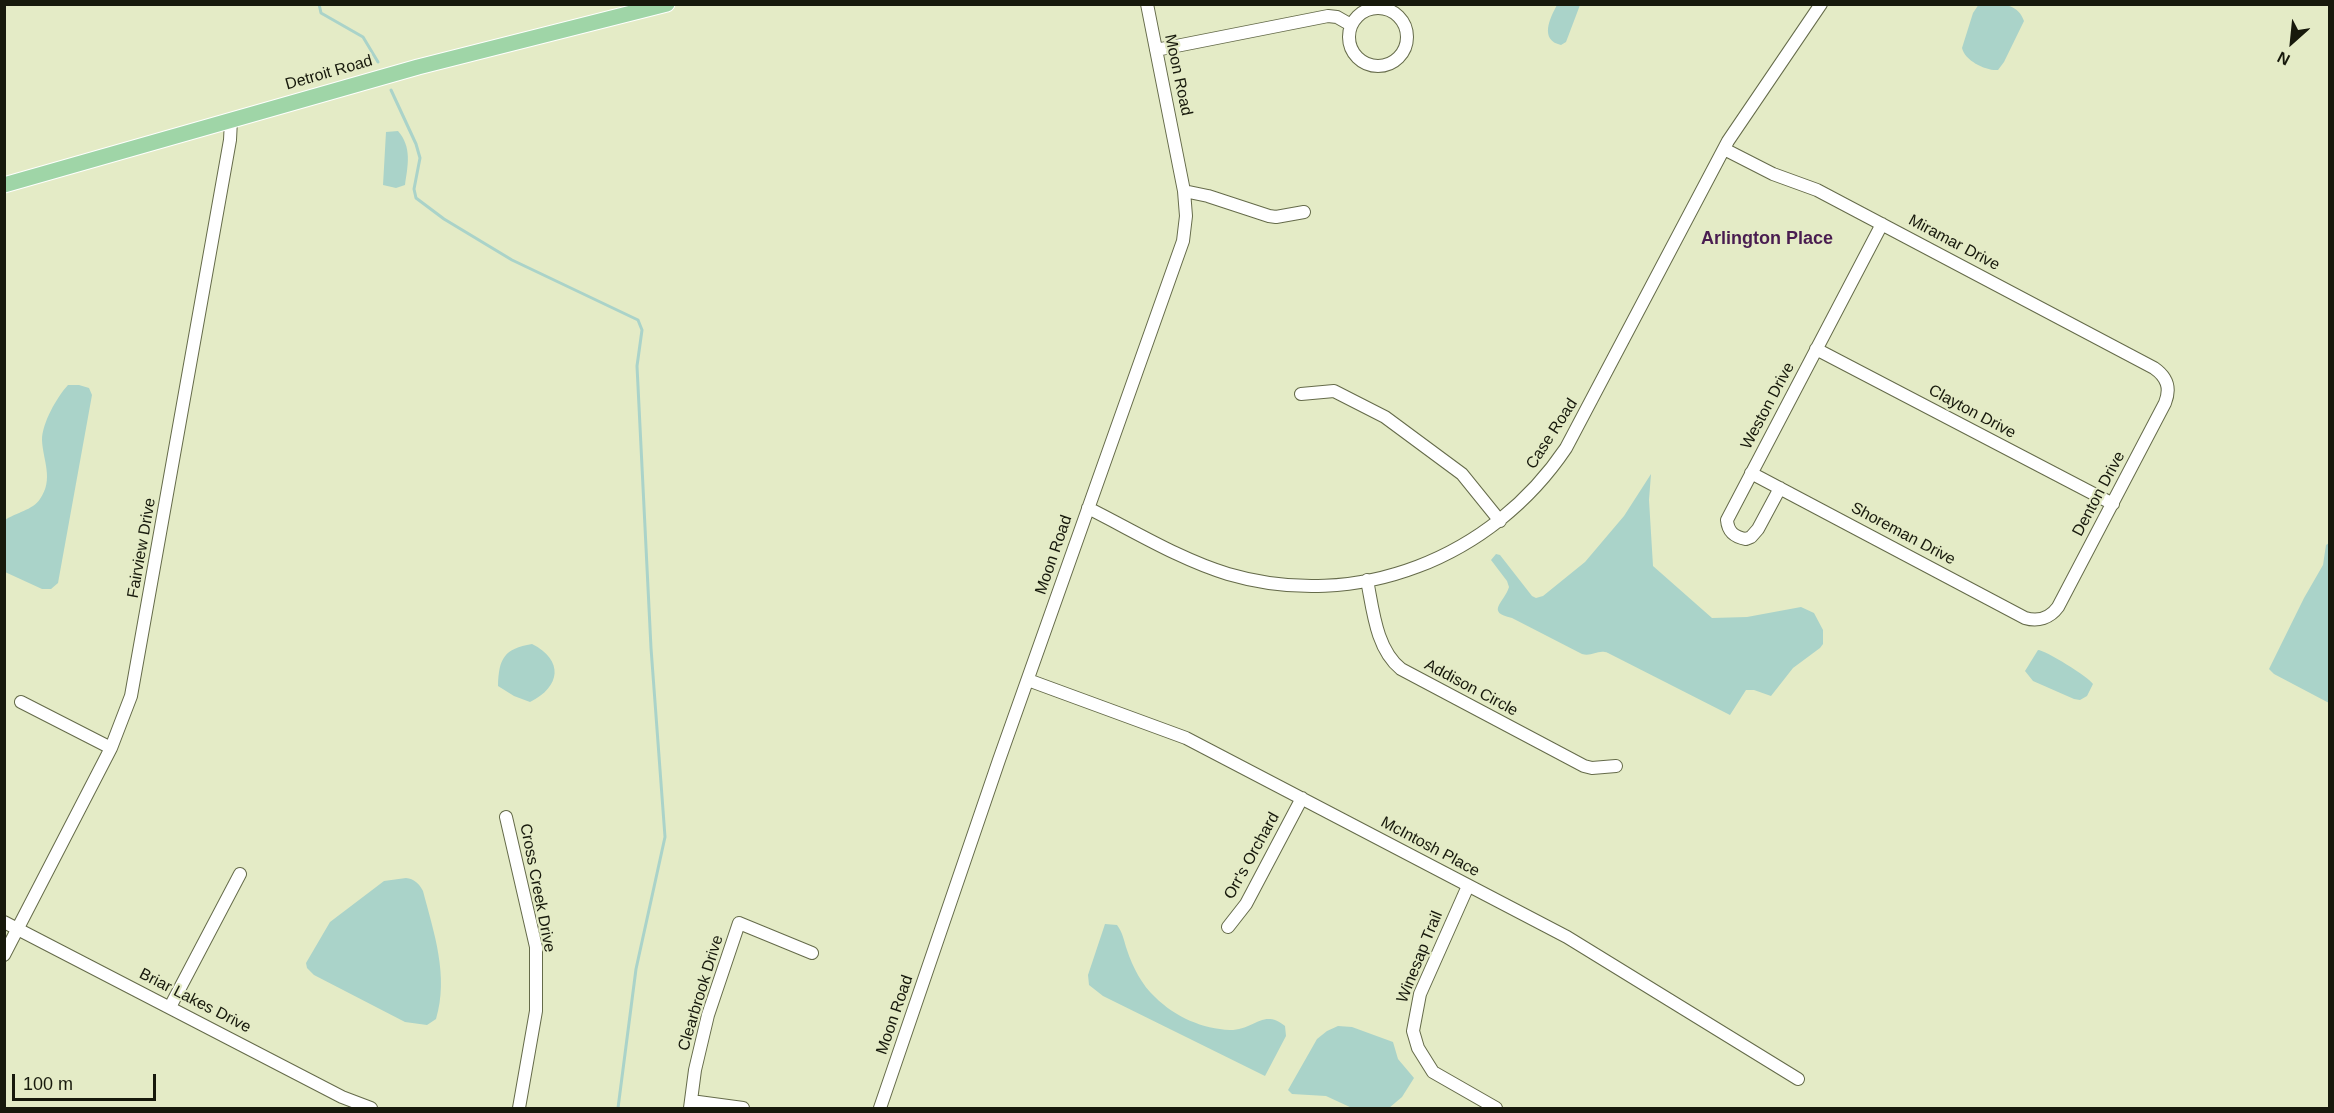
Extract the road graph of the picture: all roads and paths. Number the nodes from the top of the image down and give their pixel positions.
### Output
1 (667, 4) edge
2 (1147, 4) edge
3 (1821, 4) edge
4 (1351, 25) junction
5 (1156, 50) junction
6 (231, 120) junction
7 (1724, 149) junction
8 (4, 185) edge
9 (1184, 191) junction
10 (1304, 212) dead end
11 (1882, 224) junction
12 (1816, 349) junction
13 (2163, 376) joint
14 (1301, 394) dead end
15 (1751, 473) junction
16 (1780, 488) junction
17 (2113, 504) junction
18 (1088, 508) junction
19 (1500, 521) junction
20 (1367, 580) junction
21 (2041, 619) joint
22 (1028, 680) junction
23 (21, 702) dead end
24 (111, 748) junction
25 (1616, 766) dead end
26 (1302, 798) junction
27 (506, 817) dead end
28 (240, 874) dead end
29 (1468, 886) junction
30 (4, 922) edge
31 (1228, 927) dead end
32 (18, 928) junction
33 (812, 953) dead end
34 (4, 955) edge
35 (170, 1007) junction
36 (1798, 1079) dead end
37 (691, 1105) edge
38 (371, 1108) edge
39 (519, 1108) edge
40 (743, 1108) edge
41 (880, 1108) edge
42 (1496, 1108) edge

1 - 6 main road, Detroit Road
2 - 5 street, Moon Road
3 - 7 street, Case Road
4 - 4 street
4 - 5 street
5 - 9 street, Moon Road
6 - 8 main road, Detroit Road
6 - 24 street, Fairview Drive
7 - 11 street, Miramar Drive
7 - 19 street, Case Road
9 - 10 street
9 - 18 street, Moon Road
11 - 12 street, Weston Drive
11 - 13 street, Miramar Drive
12 - 15 street, Weston Drive
12 - 17 street, Clayton Drive
13 - 17 street, Denton Drive
14 - 19 street
15 - 16 street, Shoreman Drive
15 - 16 street, Weston Drive
16 - 21 street, Shoreman Drive
17 - 21 street, Denton Drive
18 - 20 street, Case Road
18 - 22 street, Moon Road
19 - 20 street, Case Road
20 - 25 street, Addison Circle
22 - 26 street, McIntosh Place
22 - 41 street, Moon Road
23 - 24 street
24 - 32 street, Fairview Drive
26 - 29 street, McIntosh Place
26 - 31 street, Orr's Orchard
27 - 39 street, Cross Creek Drive
28 - 35 street
29 - 36 street, McIntosh Place
29 - 42 street, Winesap Trail
30 - 32 street, Briar Lakes Drive
32 - 34 street, Fairview Drive
32 - 35 street, Briar Lakes Drive
33 - 37 street, Clearbrook Drive
35 - 38 street, Briar Lakes Drive
37 - 40 street

